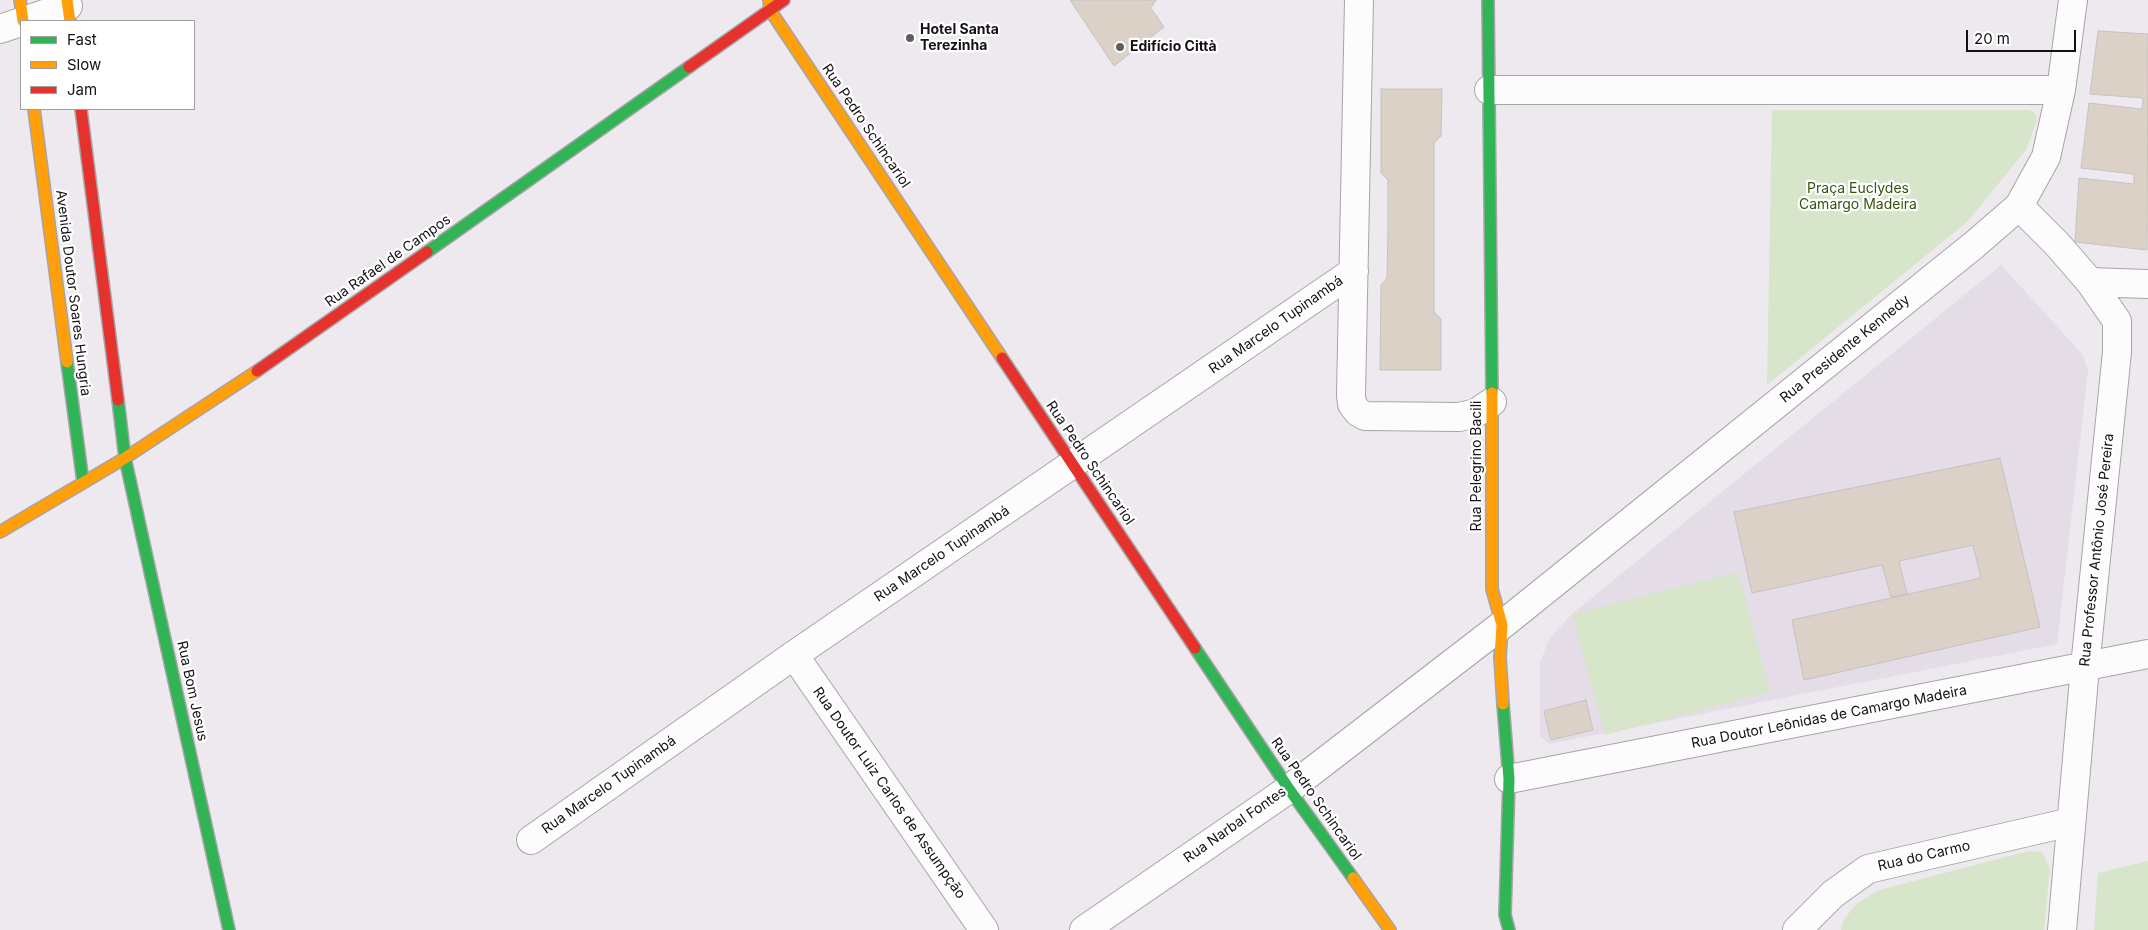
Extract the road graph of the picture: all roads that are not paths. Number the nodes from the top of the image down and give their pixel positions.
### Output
1 (784, 0) edge
2 (1359, 0) edge
3 (1488, 0) edge
4 (2073, 0) edge
5 (769, 5) edge
6 (68, 9) edge
7 (16, 18) edge
8 (1489, 90) junction
9 (2061, 90) junction
10 (34, 110) edge
11 (81, 110) edge
12 (2019, 206) junction
13 (1354, 271) junction
14 (2090, 282) junction
15 (2148, 284) edge
16 (1492, 402) junction
17 (125, 458) junction
18 (1073, 465) junction
19 (82, 482) junction
20 (0, 532) edge
21 (1502, 625) junction
22 (2148, 654) edge
23 (794, 655) junction
24 (2085, 667) junction
25 (1510, 779) junction
26 (1289, 789) junction
27 (2071, 822) junction
28 (531, 840) dead end
29 (229, 930) edge
30 (984, 930) edge
31 (1084, 930) edge
32 (1390, 930) edge
33 (1509, 930) edge
34 (1797, 930) edge
35 (2062, 930) edge

1 - 5 street, Rua Rafael de Campos
2 - 13 street
3 - 8 street, Rua Pelegrino Bacili
4 - 9 street, Rua Presidente Kennedy
5 - 17 street, Rua Rafael de Campos
5 - 18 street, Rua Pedro Schincariol
6 - 7 street
8 - 9 street
8 - 16 street, Rua Pelegrino Bacili
9 - 12 street, Rua Presidente Kennedy
10 - 19 street, Avenida Doutor Soares Hungria
11 - 17 street
12 - 14 street, Rua Professor Antônio José Pereira
12 - 21 street, Rua Presidente Kennedy
13 - 16 street
13 - 18 street, Rua Marcelo Tupinambá
14 - 15 street
14 - 24 street, Rua Professor Antônio José Pereira
16 - 21 street, Rua Pelegrino Bacili
17 - 19 street, Rua Rafael de Campos
17 - 29 street, Rua Bom Jesus
18 - 23 street, Rua Marcelo Tupinambá
18 - 26 street, Rua Pedro Schincariol
19 - 20 street, Rua Rafael de Campos
21 - 25 street, Rua Pelegrino Bacili
21 - 26 street, Rua Narbal Fontes
22 - 24 street, Rua Doutor Leônidas de Camargo Madeira
23 - 28 street, Rua Marcelo Tupinambá
23 - 30 street, Rua Doutor Luiz Carlos de Assumpção
24 - 25 street, Rua Doutor Leônidas de Camargo Madeira
24 - 27 street, Rua Professor Antônio José Pereira
25 - 33 street, Rua Pelegrino Bacili
26 - 31 street, Rua Narbal Fontes
26 - 32 street, Rua Pedro Schincariol
27 - 34 street, Rua do Carmo
27 - 35 street, Rua Professor Antônio José Pereira

